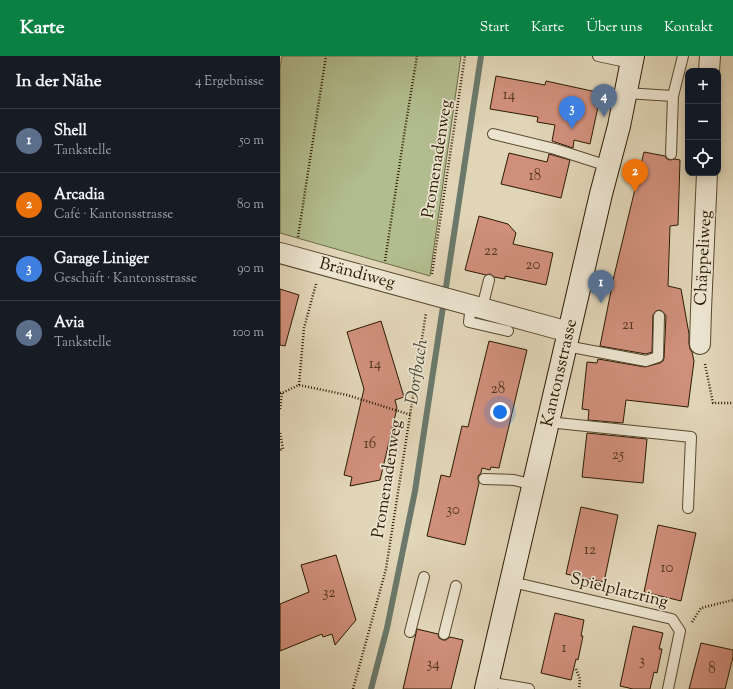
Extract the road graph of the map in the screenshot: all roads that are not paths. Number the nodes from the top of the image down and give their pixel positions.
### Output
1 (598, 56) edge
2 (683, 56) edge
3 (710, 56) edge
4 (632, 59) edge
5 (709, 68) edge
6 (625, 93) junction
7 (673, 96) junction
8 (492, 134) dead end
9 (671, 154) dead end
10 (608, 166) junction
11 (707, 176) edge
12 (280, 253) edge
13 (489, 280) dead end
14 (471, 305) junction
15 (659, 316) dead end
16 (508, 330) dead end
17 (568, 339) junction
18 (700, 344) road end
19 (548, 422) junction
20 (484, 479) dead end
21 (534, 485) junction
22 (688, 508) dead end
23 (424, 577) dead end
24 (512, 582) junction
25 (456, 586) dead end
26 (410, 632) dead end
27 (444, 634) dead end
28 (487, 685) edge
29 (529, 689) edge
30 (668, 689) edge

1 - 4 lane
2 - 7 lane
3 - 5 street
4 - 6 main road, Kantonsstrasse
6 - 7 lane
6 - 10 main road, Kantonsstrasse
7 - 9 lane
8 - 10 lane
10 - 17 main road, Kantonsstrasse
11 - 18 street, Chäppeliweg
12 - 14 street, Brändiweg
13 - 14 lane
14 - 16 lane
14 - 17 street, Brändiweg
15 - 17 lane
17 - 19 main road, Kantonsstrasse
19 - 21 main road, Kantonsstrasse
19 - 22 lane
20 - 21 lane
21 - 24 main road, Kantonsstrasse
23 - 26 lane
24 - 28 main road, Kantonsstrasse
24 - 30 lane, Spielplatzring
25 - 27 lane
28 - 29 lane

